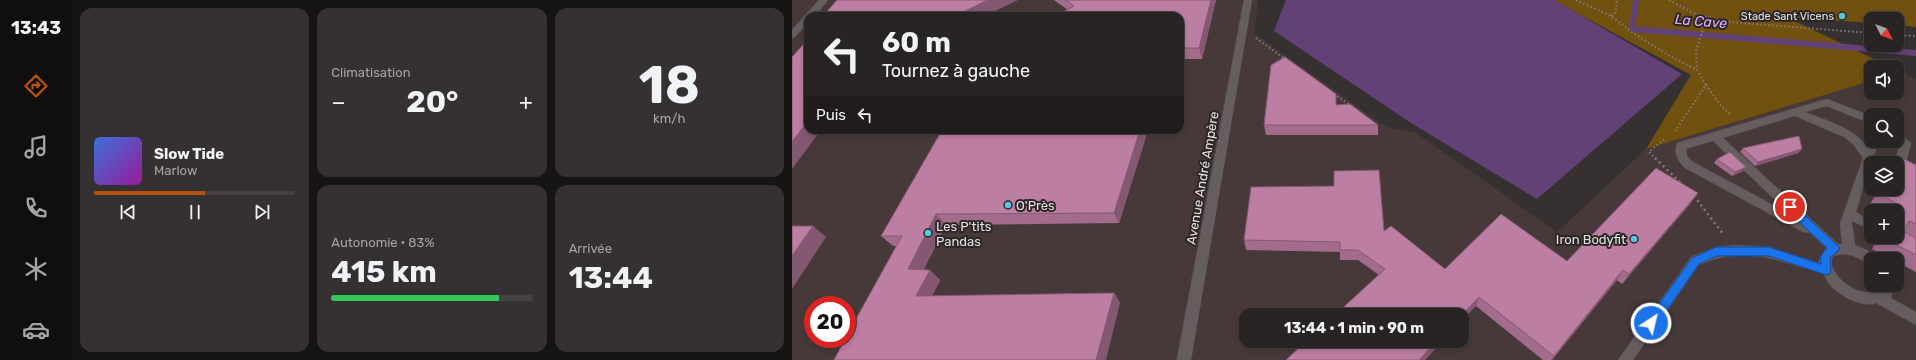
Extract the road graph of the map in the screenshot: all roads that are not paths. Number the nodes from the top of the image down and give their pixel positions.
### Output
1 (824, 0) edge
2 (1248, 0) edge
3 (813, 12) edge
4 (804, 22) edge
5 (792, 35) edge
6 (1795, 112) junction
7 (1864, 117) edge
8 (1715, 137) junction
9 (1904, 141) edge
10 (1867, 156) edge
11 (1903, 156) edge
12 (1864, 169) edge
13 (1859, 184) junction
14 (1864, 184) edge
15 (1849, 214) junction
16 (1864, 222) edge
17 (1822, 237) junction
18 (1835, 249) junction
19 (1849, 249) junction
20 (1864, 256) edge
21 (1826, 270) junction
22 (1887, 292) edge
23 (1880, 298) junction
24 (1916, 319) edge
25 (1184, 360) edge
26 (1625, 360) edge

1 - 3 street
2 - 25 street, Avenue André Ampère
4 - 5 street
6 - 7 street
6 - 8 street
6 - 10 street
8 - 17 street
8 - 17 street
9 - 11 street
12 - 13 street
13 - 14 street
13 - 15 street
15 - 16 street
15 - 19 street
17 - 18 street
18 - 19 street
18 - 21 street
19 - 20 street
21 - 23 street
21 - 26 street
22 - 23 street
23 - 24 street

